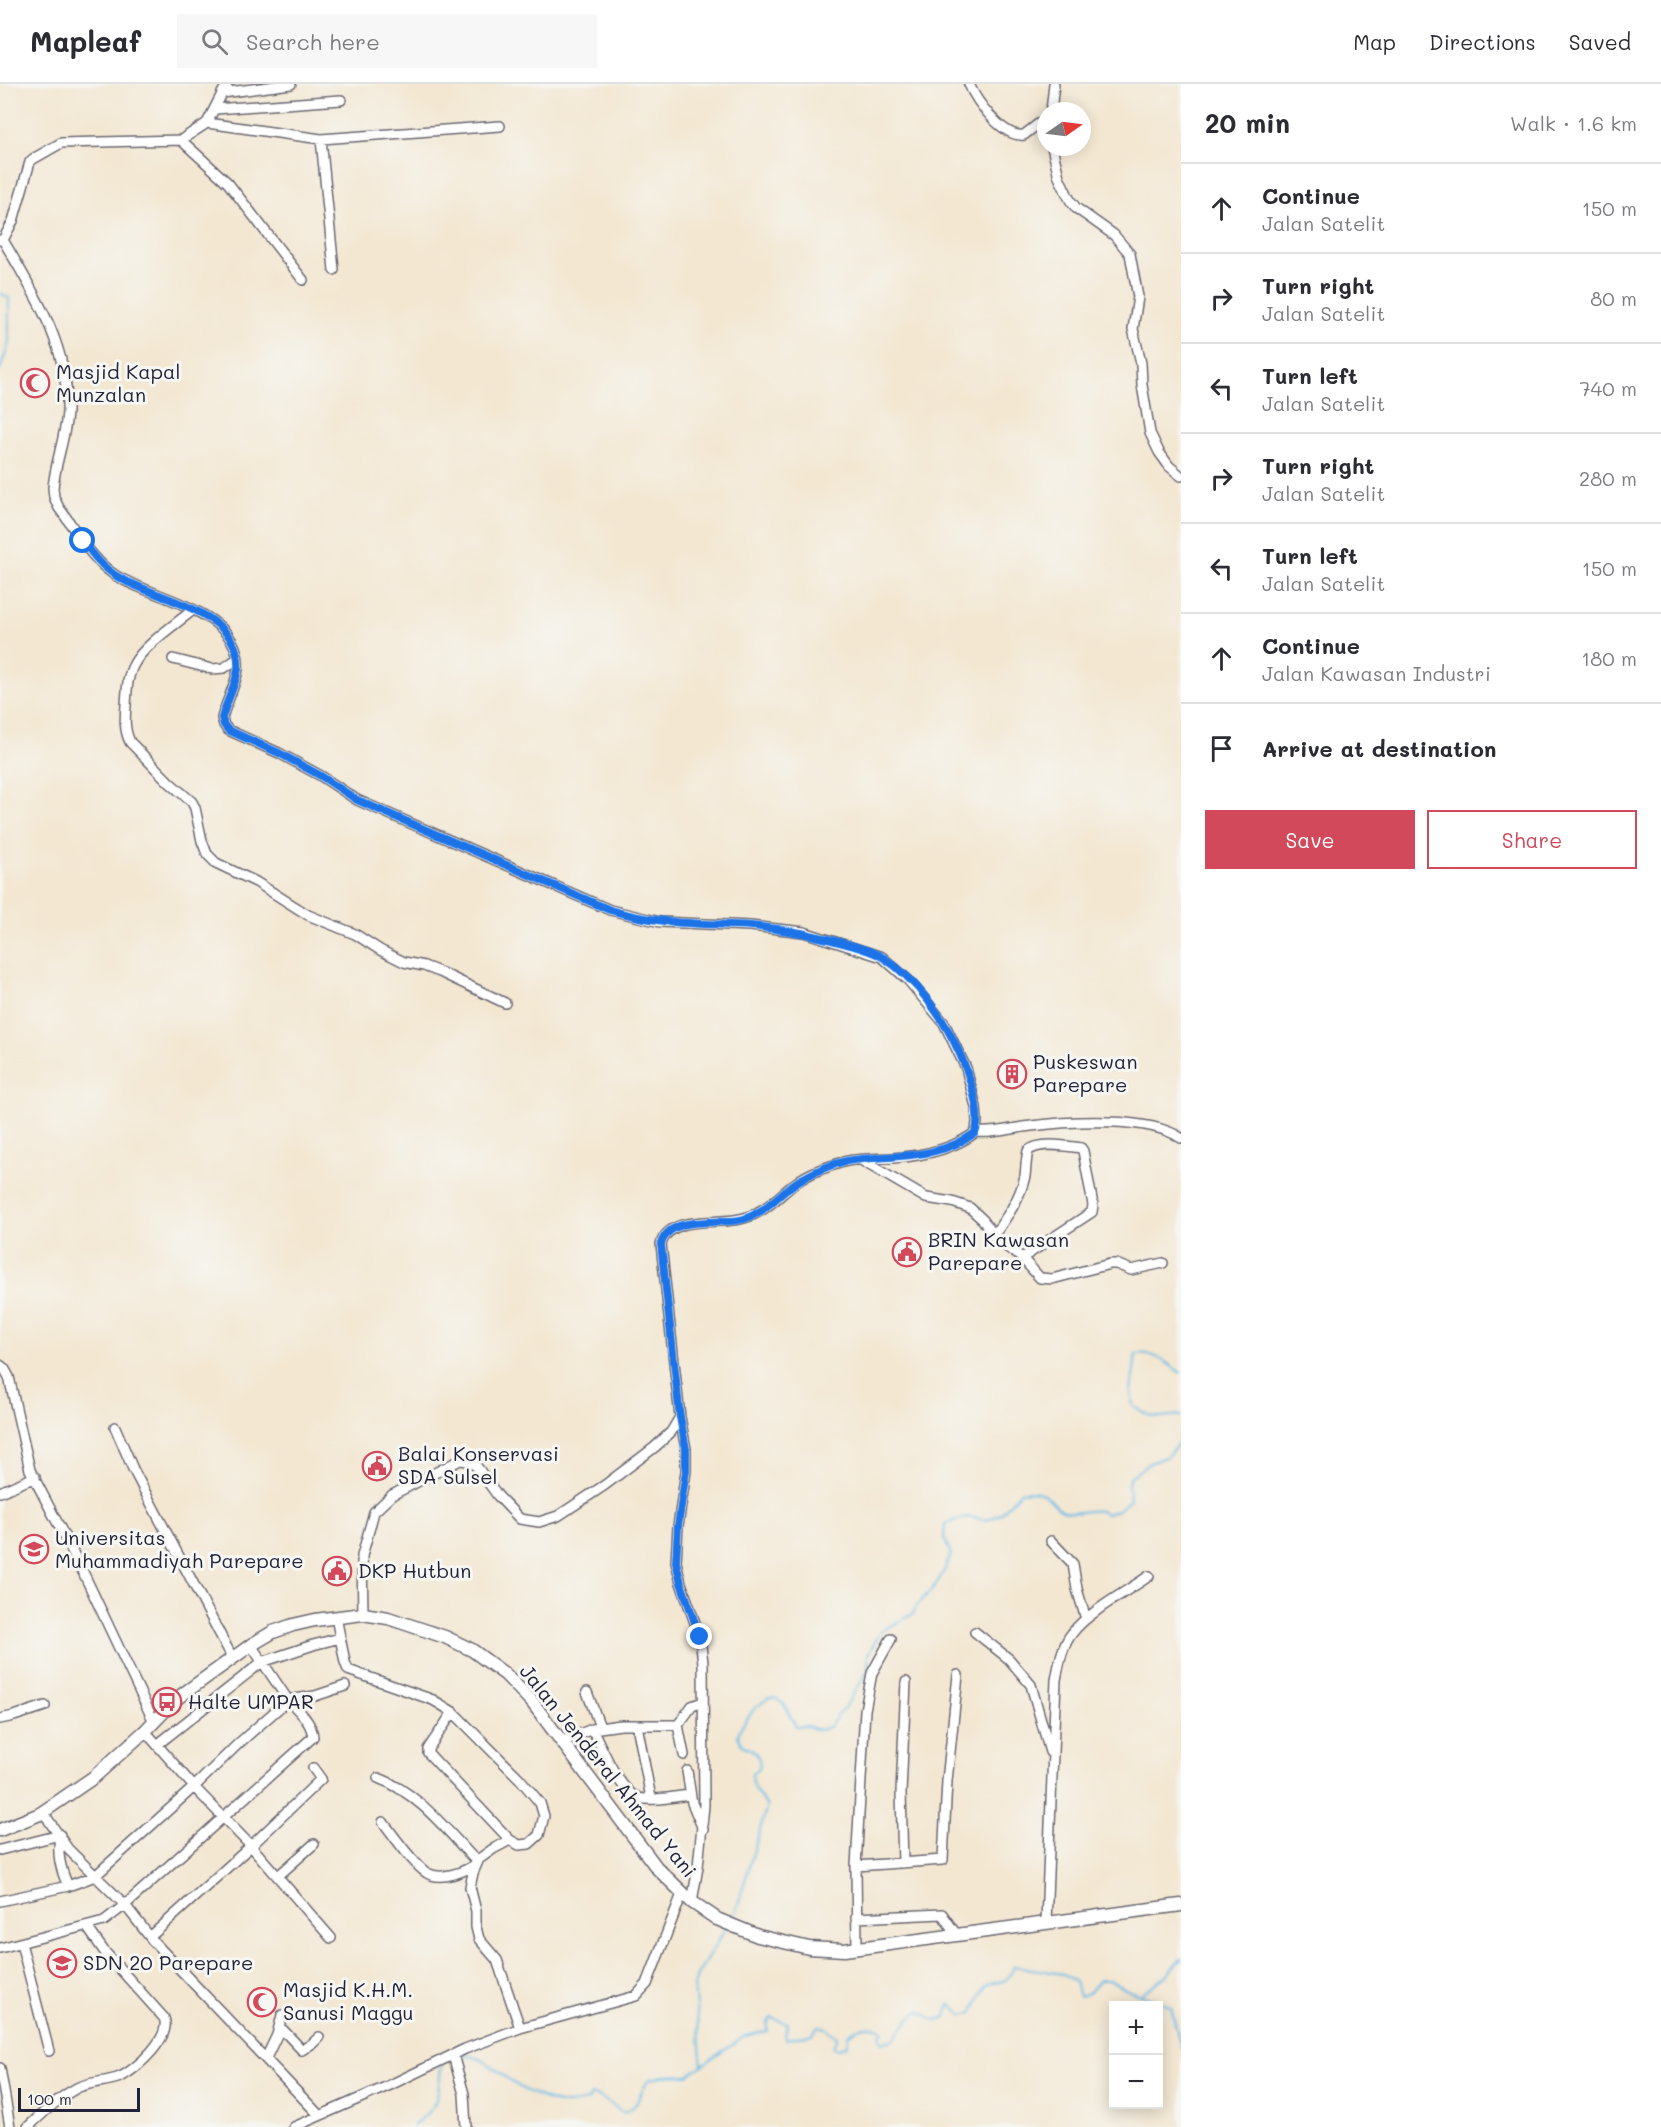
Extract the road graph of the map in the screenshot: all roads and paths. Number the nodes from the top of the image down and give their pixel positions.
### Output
1 (227, 84) edge
2 (291, 84) edge
3 (969, 84) edge
4 (1054, 84) edge
5 (222, 93) junction
6 (341, 100) dead end
7 (1052, 102) edge
8 (215, 109) junction
9 (207, 123) junction
10 (1037, 125) edge
11 (500, 126) dead end
12 (321, 139) junction
13 (181, 140) junction
14 (1054, 156) edge
15 (1, 240) edge
16 (334, 270) dead end
17 (303, 280) dead end
18 (1181, 476) edge
19 (193, 610) junction
20 (173, 659) dead end
21 (237, 659) junction
22 (505, 1003) dead end
23 (976, 1132) junction
24 (1177, 1132) edge
25 (1181, 1138) edge
26 (860, 1160) junction
27 (993, 1236) junction
28 (1022, 1258) junction
29 (1163, 1263) dead end
30 (0, 1365) edge
31 (680, 1417) junction
32 (115, 1427) dead end
33 (34, 1477) junction
34 (0, 1492) edge
35 (1051, 1541) dead end
36 (1149, 1576) dead end
37 (363, 1614) junction
38 (336, 1617) junction
39 (1086, 1619) junction
40 (975, 1632) dead end
41 (340, 1638) junction
42 (891, 1639) dead end
43 (251, 1645) junction
44 (232, 1658) junction
45 (262, 1662) junction
46 (958, 1675) dead end
47 (906, 1682) dead end
48 (345, 1686) dead end
49 (587, 1692) dead end
50 (288, 1700) junction
51 (703, 1702) junction
52 (45, 1706) dead end
53 (453, 1712) junction
54 (0, 1719) edge
55 (637, 1725) junction
56 (678, 1725) junction
57 (149, 1727) junction
58 (596, 1728) junction
59 (561, 1742) junction
60 (157, 1745) junction
61 (684, 1755) dead end
62 (1052, 1758) junction
63 (313, 1768) dead end
64 (687, 1771) dead end
65 (378, 1778) dead end
66 (194, 1787) junction
67 (691, 1795) junction
68 (651, 1798) junction
69 (43, 1812) junction
70 (224, 1818) junction
71 (383, 1822) dead end
72 (703, 1829) junction
73 (0, 1830) edge
74 (60, 1835) junction
75 (510, 1840) junction
76 (314, 1844) dead end
77 (251, 1846) junction
78 (0, 1850) edge
79 (477, 1863) junction
80 (903, 1863) junction
81 (856, 1866) junction
82 (95, 1876) junction
83 (278, 1876) junction
84 (68, 1886) junction
85 (687, 1898) junction
86 (0, 1901) edge
87 (125, 1905) junction
88 (1181, 1905) edge
89 (856, 1918) junction
90 (1046, 1922) junction
91 (87, 1927) junction
92 (956, 1934) junction
93 (150, 1937) junction
94 (331, 1938) dead end
95 (21, 1943) junction
96 (0, 1948) edge
97 (857, 1948) junction
98 (282, 2015) dead end
99 (520, 2028) junction
100 (277, 2035) junction
101 (319, 2037) dead end
102 (49, 2051) dead end
103 (453, 2055) junction
104 (266, 2058) junction
105 (0, 2068) edge
106 (319, 2115) junction
107 (9, 2127) edge
108 (28, 2127) edge
109 (294, 2127) edge
110 (466, 2127) edge

1 - 5 street
2 - 5 street
3 - 10 street
4 - 7 street
5 - 8 street
6 - 8 street
8 - 9 street
9 - 12 street
9 - 13 street
11 - 12 street
12 - 16 street
13 - 15 street
13 - 17 street
14 - 18 street
15 - 19 street
19 - 21 street
19 - 22 street
20 - 21 street
21 - 23 street
23 - 24 street
23 - 26 street
24 - 25 street
26 - 27 street
26 - 31 street
27 - 28 street
27 - 28 street
28 - 29 street
30 - 33 street
31 - 37 street
31 - 51 street
32 - 44 street
33 - 34 street
33 - 57 street
35 - 39 street
36 - 39 street
37 - 38 highway, Jalan Jenderal Ahmad Yani
37 - 59 highway, Jalan Jenderal Ahmad Yani
38 - 41 street
38 - 43 highway, Jalan Jenderal Ahmad Yani
39 - 62 street
40 - 62 street
41 - 45 street
41 - 53 street
42 - 81 street
43 - 44 highway, Jalan Jenderal Ahmad Yani
43 - 45 street
44 - 57 highway, Jalan Jenderal Ahmad Yani
45 - 50 street
45 - 60 street
46 - 80 street
47 - 80 street
48 - 50 street
49 - 58 street
50 - 66 street
50 - 70 street
51 - 56 street
51 - 72 street
52 - 54 street
53 - 75 street
53 - 75 street
55 - 56 street
55 - 58 street
55 - 68 street
56 - 61 street
57 - 60 street
57 - 69 highway, Jalan Jenderal Ahmad Yani
58 - 59 street
58 - 68 street
59 - 85 highway, Jalan Jenderal Ahmad Yani
60 - 66 street
62 - 90 street
63 - 77 street
64 - 67 street
65 - 79 street
66 - 70 street
66 - 82 street
67 - 68 street
67 - 72 street
69 - 73 highway, Jalan Jenderal Ahmad Yani
69 - 74 street
70 - 77 street
70 - 87 street
71 - 79 street
72 - 85 street
74 - 78 street
74 - 82 street
74 - 84 street
75 - 79 street
76 - 83 street
77 - 83 street
77 - 93 street
79 - 99 street
80 - 81 street
81 - 89 street
82 - 84 street
82 - 87 street
83 - 94 street
84 - 86 street
85 - 97 highway, Jalan Jenderal Ahmad Yani
85 - 99 street
87 - 91 street
87 - 93 street
88 - 90 highway, Jalan Jenderal Ahmad Yani
89 - 92 street
89 - 97 street
90 - 92 highway, Jalan Jenderal Ahmad Yani
91 - 95 street
91 - 108 street
92 - 97 highway, Jalan Jenderal Ahmad Yani
93 - 104 street
95 - 96 street
95 - 102 street
98 - 100 street
99 - 103 street
100 - 101 street
100 - 104 street
103 - 106 street
103 - 110 street
104 - 106 street
105 - 107 street
106 - 109 street

